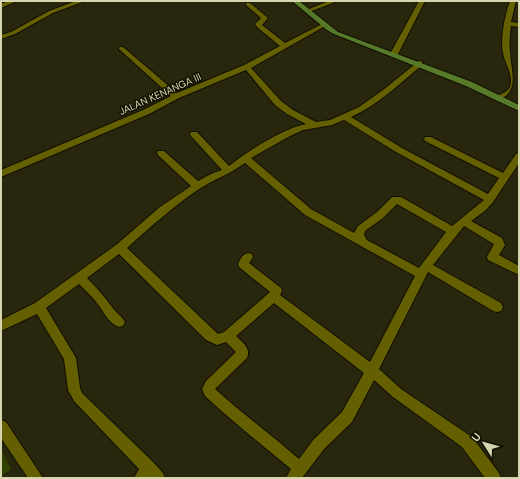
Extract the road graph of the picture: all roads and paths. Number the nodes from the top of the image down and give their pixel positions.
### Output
1 (14, 1) edge
2 (82, 1) edge
3 (295, 1) edge
4 (335, 1) edge
5 (422, 1) edge
6 (513, 1) edge
7 (248, 4) dead end
8 (1, 6) edge
9 (307, 11) junction
10 (507, 23) junction
11 (324, 25) junction
12 (519, 26) edge
13 (1, 37) edge
14 (284, 46) junction
15 (121, 48) dead end
16 (394, 54) junction
17 (419, 64) junction
18 (247, 67) junction
19 (176, 96) junction
20 (499, 98) junction
21 (519, 108) edge
22 (344, 116) junction
23 (316, 126) junction
24 (194, 134) dead end
25 (428, 139) dead end
26 (161, 153) dead end
27 (245, 158) junction
28 (517, 163) edge
29 (228, 170) junction
30 (1, 174) edge
31 (504, 178) junction
32 (197, 186) junction
33 (490, 199) junction
34 (463, 221) junction
35 (453, 231) junction
36 (361, 241) junction
37 (120, 248) junction
38 (248, 257) dead end
39 (424, 270) junction
40 (519, 272) edge
41 (79, 277) junction
42 (273, 297) junction
43 (38, 307) junction
44 (497, 307) dead end
45 (119, 322) dead end
46 (1, 326) edge
47 (228, 336) junction
48 (372, 371) junction
49 (1, 427) edge
50 (299, 474) edge
51 (149, 475) edge
52 (36, 478) edge
53 (494, 478) edge

1 - 8 street
2 - 13 street
3 - 9 street
4 - 9 street
5 - 16 street
6 - 10 street
7 - 14 street
9 - 11 street
10 - 12 street
10 - 20 street
11 - 14 street, JALAN KENANGA III
11 - 16 street
14 - 18 street, JALAN KENANGA III
15 - 19 street
16 - 17 street
17 - 20 street
17 - 22 street
18 - 19 street, JALAN KENANGA III
18 - 23 street
19 - 30 street, JALAN KENANGA III
20 - 21 street
22 - 23 street
22 - 33 street
23 - 27 street
24 - 29 street
25 - 31 street
26 - 32 street
27 - 29 street
27 - 36 street
28 - 31 street
29 - 32 street
31 - 33 street
32 - 37 street
33 - 34 street
34 - 35 street
34 - 40 street
35 - 36 street
35 - 39 street
36 - 39 street
37 - 41 street
37 - 47 street
38 - 42 street
39 - 44 street
39 - 48 street
41 - 43 street
41 - 45 street
42 - 47 street
42 - 48 street
43 - 46 street
43 - 51 street
47 - 50 street
48 - 50 street
48 - 53 street
49 - 52 street

